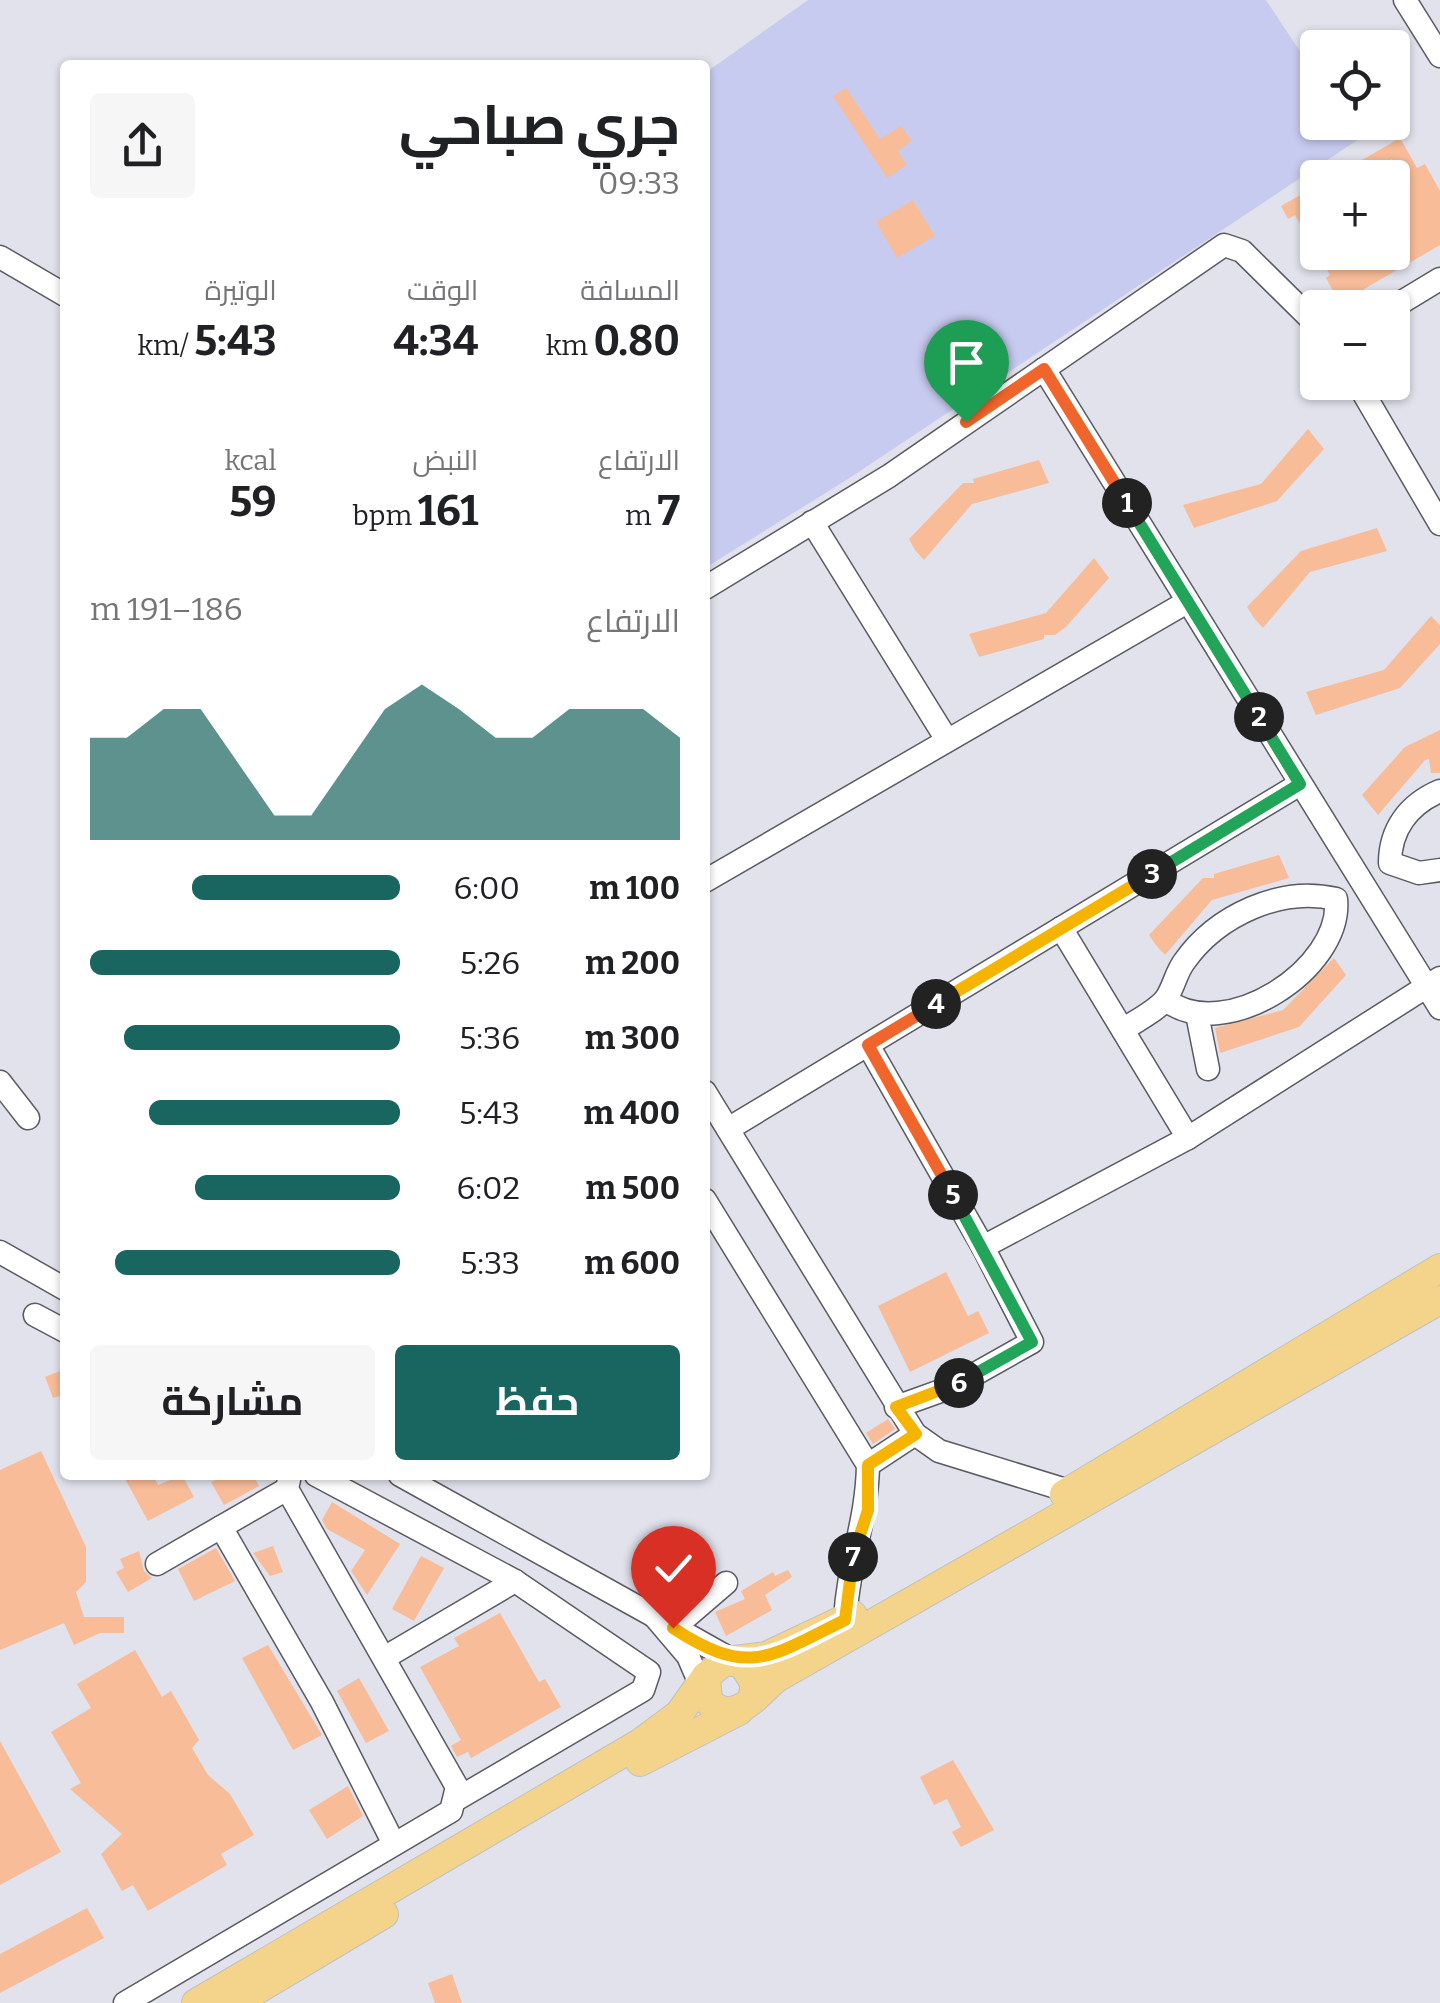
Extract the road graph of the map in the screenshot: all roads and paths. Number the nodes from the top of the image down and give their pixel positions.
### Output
1 (1405, 0) edge
2 (1440, 56) edge
3 (0, 257) edge
4 (1440, 278) edge
5 (60, 292) edge
6 (1410, 297) edge
7 (1300, 308) edge
8 (1044, 369) junction
9 (1368, 400) edge
10 (812, 522) junction
11 (1440, 524) edge
12 (710, 585) edge
13 (1188, 602) junction
14 (947, 740) junction
15 (1300, 784) junction
16 (1440, 791) edge
17 (1390, 863) junction
18 (1440, 870) edge
19 (710, 878) edge
20 (1361, 882) junction
21 (1336, 899) junction
22 (1062, 928) junction
23 (1433, 983) edge
24 (1166, 1000) junction
25 (1440, 1008) edge
26 (1196, 1014) junction
27 (1123, 1030) junction
28 (868, 1045) junction
29 (1208, 1069) dead end
30 (0, 1082) edge
31 (710, 1100) edge
32 (28, 1118) dead end
33 (728, 1129) junction
34 (1188, 1138) junction
35 (710, 1208) edge
36 (983, 1247) junction
37 (0, 1252) edge
38 (1440, 1268) edge
39 (60, 1285) edge
40 (1440, 1300) edge
41 (36, 1315) dead end
42 (60, 1328) edge
43 (896, 1407) junction
44 (916, 1434) junction
45 (868, 1465) junction
46 (325, 1480) edge
47 (409, 1480) edge
48 (289, 1482) edge
49 (1069, 1491) junction
50 (221, 1527) junction
51 (158, 1564) dead end
52 (515, 1581) junction
53 (726, 1583) dead end
54 (845, 1620) junction
55 (665, 1625) junction
56 (384, 1658) junction
57 (717, 1672) junction
58 (745, 1705) junction
59 (457, 1799) junction
60 (394, 1844) junction
61 (125, 2003) edge
62 (196, 2003) edge
63 (235, 2003) edge

1 - 2 street
3 - 5 street
4 - 6 street
7 - 8 street
8 - 10 street
8 - 13 street
9 - 11 street
10 - 12 street
10 - 14 street
13 - 14 street
13 - 15 street
14 - 19 street
15 - 20 street
15 - 22 street
16 - 17 street
17 - 18 street
17 - 20 street
20 - 21 street
20 - 23 street
21 - 24 street
21 - 26 street
22 - 27 street
22 - 28 street
23 - 25 street
23 - 34 street
24 - 26 street
24 - 27 street
26 - 29 street
27 - 34 street
28 - 33 street
28 - 36 street
30 - 32 street
31 - 33 street
33 - 43 street
34 - 36 street
35 - 45 street
36 - 43 street
37 - 39 street
38 - 49 main road
40 - 58 main road
41 - 42 street
43 - 44 street
44 - 45 street
44 - 49 street
45 - 54 street
46 - 52 street
47 - 55 street
48 - 50 street
48 - 56 street
49 - 54 main road
50 - 51 street
50 - 60 street
52 - 56 street
52 - 59 street
53 - 55 street
54 - 57 main road
55 - 57 street
55 - 57 street
56 - 59 street
57 - 58 main road
57 - 58 main road
57 - 62 main road
58 - 63 main road
59 - 60 street
60 - 61 street

